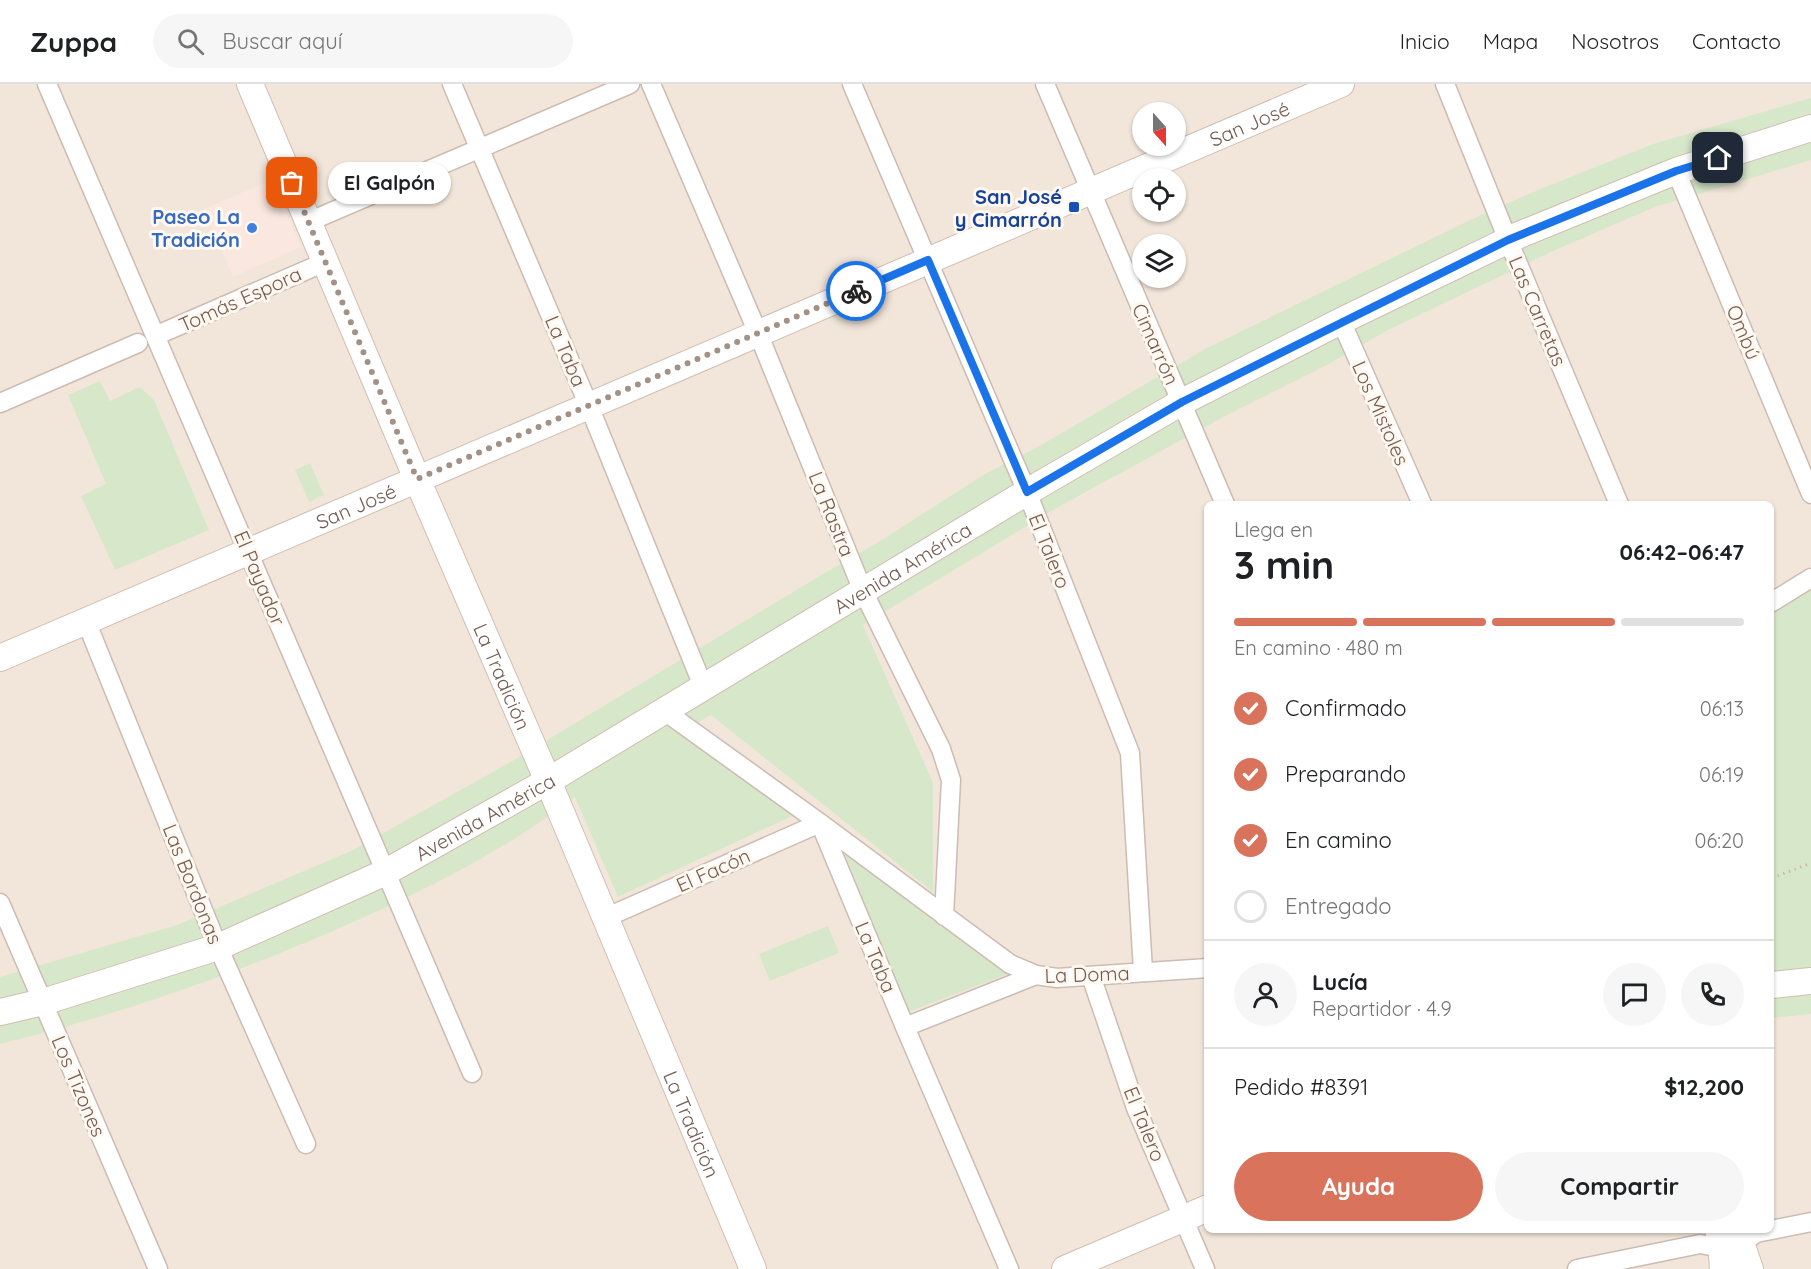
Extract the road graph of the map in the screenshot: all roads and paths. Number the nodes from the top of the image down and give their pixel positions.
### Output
1 (47, 84) edge
2 (250, 84) edge
3 (452, 84) edge
4 (630, 84) edge
5 (651, 84) edge
6 (852, 84) edge
7 (1045, 84) edge
8 (1341, 84) edge
9 (1445, 84) edge
10 (1811, 128) edge
11 (480, 149) junction
12 (1676, 171) junction
13 (1090, 191) junction
14 (308, 222) junction
15 (1508, 240) junction
16 (928, 260) junction
17 (325, 262) junction
18 (1341, 321) junction
19 (758, 333) junction
20 (155, 336) junction
21 (138, 344) dead end
22 (1182, 402) junction
23 (0, 403) edge
24 (589, 406) junction
25 (417, 479) junction
26 (1027, 492) junction
27 (1811, 494) edge
28 (1224, 501) edge
29 (1421, 501) edge
30 (1618, 501) edge
31 (249, 551) junction
32 (1811, 578) edge
33 (863, 591) junction
34 (1774, 601) edge
35 (86, 621) junction
36 (0, 658) edge
37 (704, 686) junction
38 (663, 710) junction
39 (548, 781) junction
40 (820, 823) junction
41 (1811, 863) edge
42 (386, 872) junction
43 (1774, 877) edge
44 (0, 903) edge
45 (944, 916) junction
46 (605, 918) junction
47 (218, 947) junction
48 (1204, 968) edge
49 (1143, 971) junction
50 (1036, 975) junction
51 (1091, 976) junction
52 (1811, 981) edge
53 (1774, 985) edge
54 (43, 1002) junction
55 (0, 1012) edge
56 (905, 1027) junction
57 (472, 1073) dead end
58 (306, 1144) dead end
59 (1204, 1209) edge
60 (1183, 1217) junction
61 (1811, 1222) edge
62 (1774, 1230) edge
63 (1758, 1233) edge
64 (1729, 1239) edge
65 (158, 1269) edge
66 (753, 1269) edge
67 (1009, 1269) edge
68 (1065, 1269) edge
69 (1205, 1269) edge
70 (1577, 1269) edge
71 (1750, 1269) edge

1 - 20 street, El Payador
2 - 14 street, La Tradición
3 - 11 street, La Taba
4 - 11 street
5 - 19 street, La Rastra
6 - 16 street, El Talero
7 - 13 street, Cimarrón
8 - 13 street, San José
9 - 15 street, Las Carretas
10 - 12 street, Avenida América
11 - 14 street
11 - 24 street, La Taba
12 - 15 street, Avenida América
12 - 27 street, Ombú
13 - 16 street, San José
13 - 22 street, Cimarrón
14 - 17 street, La Tradición
15 - 18 street, Avenida América
15 - 30 street, Las Carretas
16 - 19 street, San José
16 - 26 street, El Talero
17 - 20 street, Tomás Espora
17 - 25 street, La Tradición
18 - 22 street, Avenida América
18 - 29 street, Los Mistoles
19 - 24 street, San José
19 - 33 street, La Rastra
20 - 31 street, El Payador
21 - 23 street
22 - 26 street, Avenida América
22 - 28 street, Cimarrón
24 - 25 street, San José
24 - 37 street, La Taba
25 - 31 street, San José
25 - 39 street, La Tradición
26 - 33 street, Avenida América
26 - 49 street, El Talero
31 - 35 street, San José
31 - 42 street, El Payador
32 - 34 street
33 - 37 street, Avenida América
33 - 45 street, La Rastra
35 - 36 street, San José
35 - 47 street, Las Bordonas
37 - 38 street, Avenida América
38 - 39 street, Avenida América
38 - 40 street
39 - 42 street, Avenida América
39 - 46 street, La Tradición
40 - 45 street
40 - 46 street, El Facón
40 - 56 street, La Taba
41 - 43 path
42 - 47 street, Avenida América
42 - 57 street, El Payador
44 - 54 street, Los Tizones
45 - 50 street
46 - 66 street, La Tradición
47 - 54 street, Avenida América
47 - 58 street, Las Bordonas
48 - 49 street, La Doma
49 - 51 street, La Doma
50 - 51 street, La Doma
50 - 56 street, La Doma
51 - 60 street, El Talero
52 - 53 street
54 - 55 street, Avenida América
54 - 65 street, Los Tizones
56 - 67 street, La Taba
59 - 60 street
60 - 68 street
60 - 69 street, El Talero
61 - 62 street
63 - 64 street
64 - 70 street
64 - 71 street

